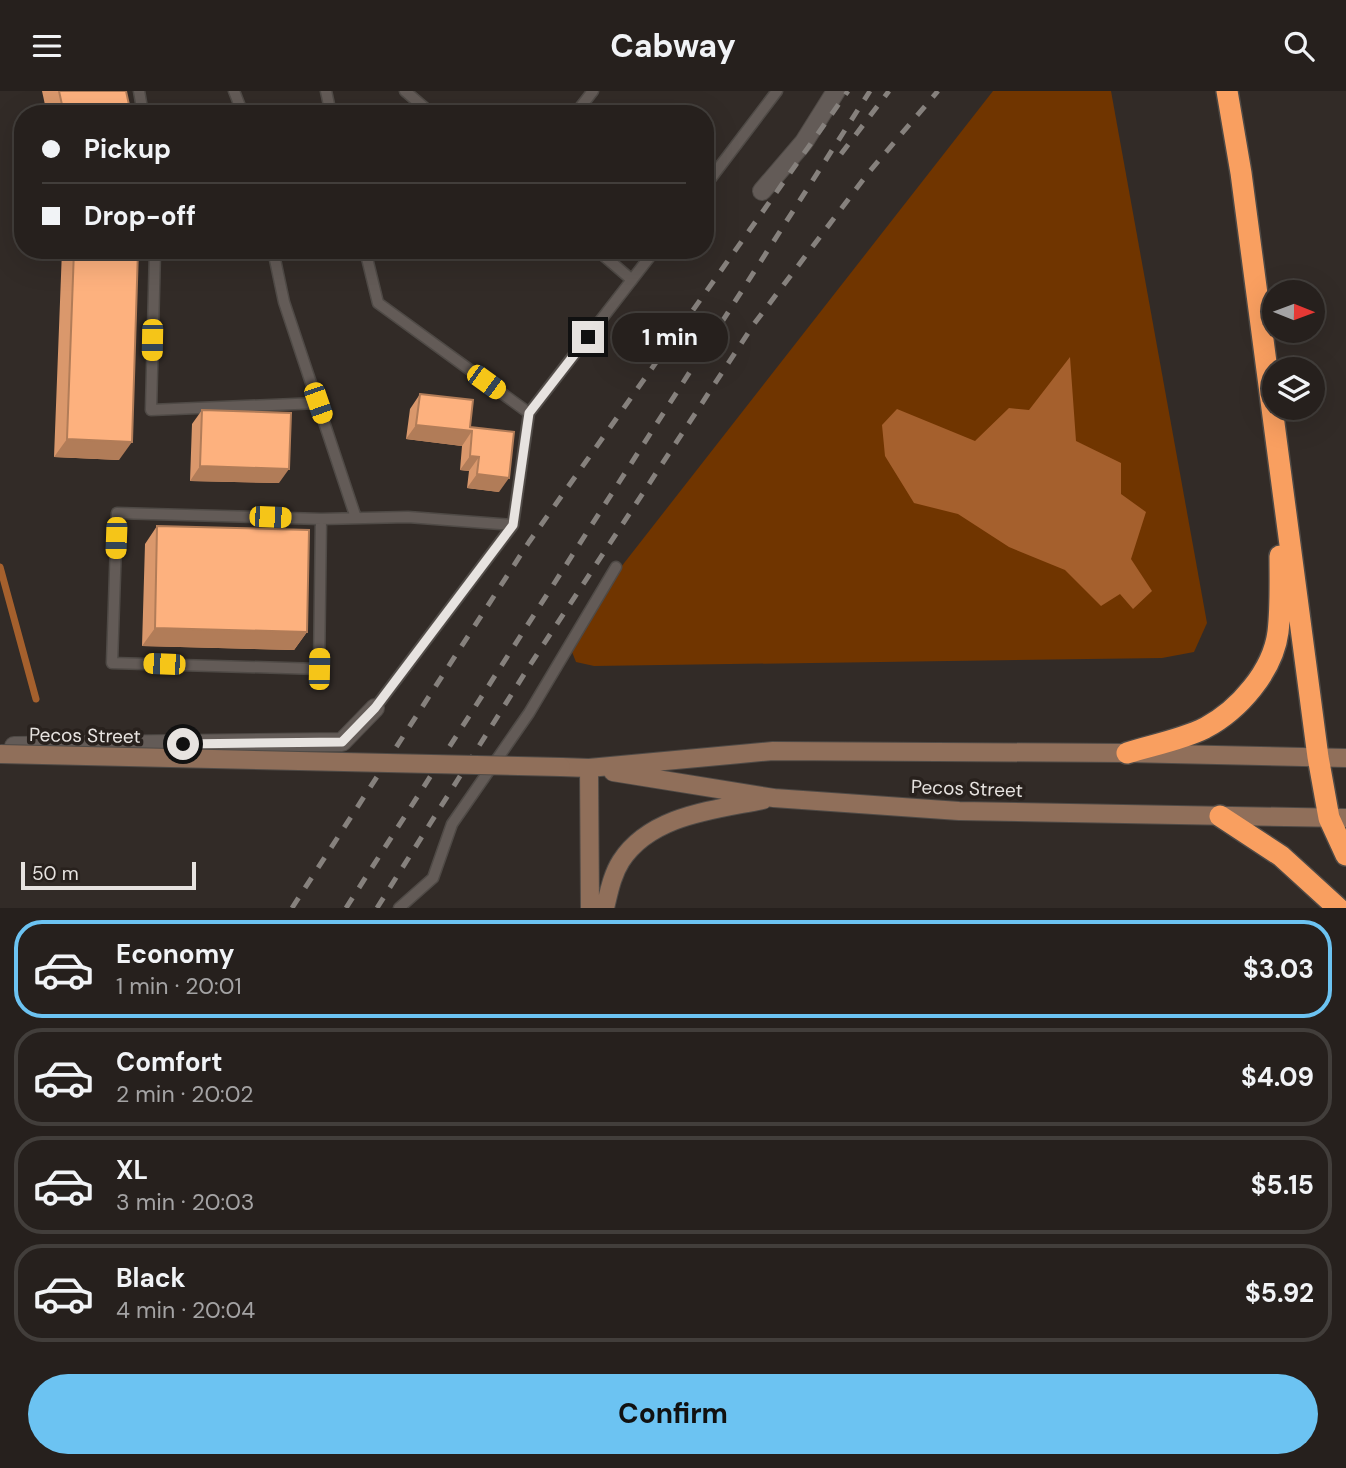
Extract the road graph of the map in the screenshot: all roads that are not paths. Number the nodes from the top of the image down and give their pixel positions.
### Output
1 (405, 91) edge
2 (593, 91) edge
3 (836, 91) edge
4 (1227, 91) edge
5 (770, 93) edge
6 (421, 105) edge
7 (582, 105) edge
8 (714, 173) edge
9 (762, 191) dead end
10 (155, 259) edge
11 (275, 259) edge
12 (367, 259) edge
13 (608, 259) edge
14 (648, 259) edge
15 (632, 280) junction
16 (318, 403) junction
17 (529, 413) junction
18 (1282, 498) junction
19 (356, 518) junction
20 (321, 519) junction
21 (513, 525) junction
22 (616, 567) dead end
23 (375, 708) joint
24 (0, 746) edge
25 (1127, 753) junction
26 (0, 754) edge
27 (1318, 757) junction
28 (1346, 758) edge
29 (589, 768) junction
30 (774, 798) junction
31 (1220, 816) junction
32 (1337, 818) edge
33 (1346, 855) edge
34 (399, 908) edge
35 (590, 908) edge
36 (606, 908) edge
37 (1338, 908) edge

1 - 6 lane
2 - 7 lane
3 - 9 street
4 - 18 highway
5 - 8 lane
10 - 16 lane
11 - 16 lane
12 - 17 lane
13 - 15 lane
14 - 15 lane
15 - 17 lane
16 - 19 lane
17 - 21 lane
18 - 25 highway
18 - 27 highway
19 - 20 lane
19 - 21 lane
20 - 20 lane
21 - 23 lane
22 - 34 lane
23 - 24 street
25 - 27 main road, Pecos Street
25 - 29 main road, Pecos Street
26 - 29 main road, Pecos Street, bridge
27 - 28 main road, Pecos Street
27 - 32 highway
29 - 30 main road, Pecos Street
29 - 35 main road
30 - 31 main road, Pecos Street
30 - 36 main road
31 - 32 main road, Pecos Street
31 - 37 highway
32 - 33 highway

